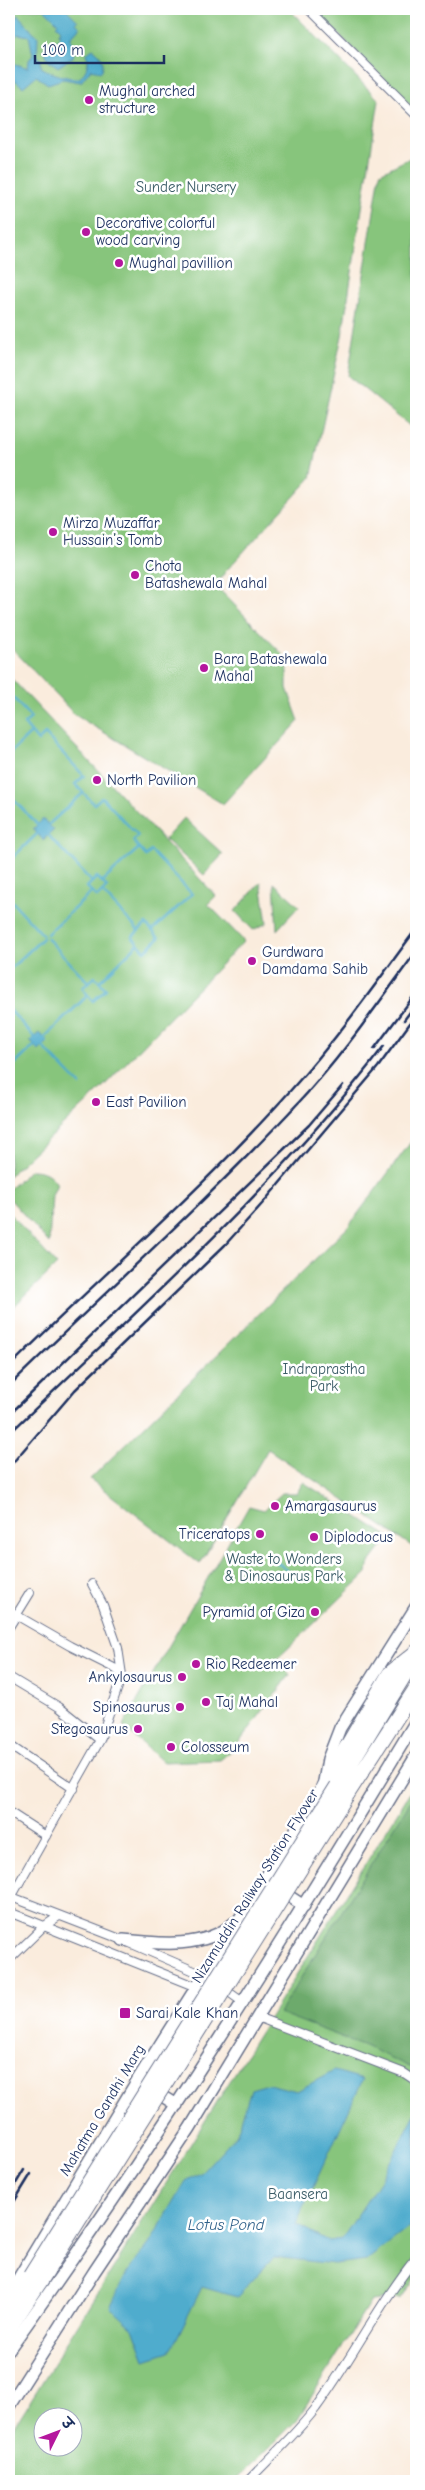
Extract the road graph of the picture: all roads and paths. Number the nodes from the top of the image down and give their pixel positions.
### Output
1 (309, 9) edge
2 (416, 115) edge
3 (92, 1584) dead end
4 (30, 1593) dead end
5 (416, 1608) edge
6 (9, 1611) edge
7 (16, 1616) junction
8 (9, 1627) edge
9 (416, 1654) edge
10 (122, 1675) junction
11 (9, 1677) edge
12 (416, 1688) edge
13 (416, 1721) edge
14 (100, 1740) junction
15 (9, 1745) edge
16 (416, 1756) edge
17 (323, 1787) junction
18 (74, 1789) junction
19 (9, 1812) edge
20 (46, 1836) junction
21 (264, 1880) junction
22 (10, 1898) edge
23 (304, 1906) junction
24 (9, 1912) edge
25 (59, 1916) junction
26 (240, 1918) junction
27 (43, 1927) junction
28 (123, 1940) junction
29 (9, 1960) edge
30 (204, 1974) junction
31 (196, 1987) junction
32 (244, 2003) junction
33 (257, 2017) junction
34 (137, 2081) junction
35 (416, 2081) edge
36 (177, 2105) junction
37 (416, 2258) edge
38 (35, 2279) junction
39 (9, 2294) edge
40 (9, 2310) edge
41 (9, 2329) edge
42 (9, 2349) edge
43 (9, 2406) edge
44 (248, 2481) edge

1 - 2 street
3 - 10 street
4 - 7 street
5 - 17 main road, Mahatma Gandhi Marg
6 - 7 street
7 - 8 street
7 - 10 street
9 - 17 highway
9 - 38 highway, Nizamuddin Railway Station Flyover, bridge
10 - 14 street
11 - 14 street
12 - 38 highway, Nizamuddin Railway Station Flyover, bridge
13 - 23 main road
14 - 18 street
15 - 18 street
16 - 33 main road
17 - 21 main road, Mahatma Gandhi Marg
18 - 20 street
19 - 20 street
20 - 22 street
21 - 23 main road
21 - 26 main road, Mahatma Gandhi Marg
22 - 25 street
23 - 32 main road
24 - 27 street
25 - 27 street
25 - 28 street
26 - 28 main road
26 - 30 main road, Mahatma Gandhi Marg
27 - 29 street
27 - 31 street
28 - 30 street
30 - 31 main road, Mahatma Gandhi Marg
30 - 32 street
31 - 32 street
31 - 34 main road, Mahatma Gandhi Marg
32 - 36 main road
33 - 35 street
33 - 43 main road
34 - 36 main road
34 - 39 main road, Mahatma Gandhi Marg
36 - 42 main road
37 - 44 street
38 - 40 highway, Nizamuddin Railway Station Flyover
38 - 41 highway, Nizamuddin Railway Station Flyover

